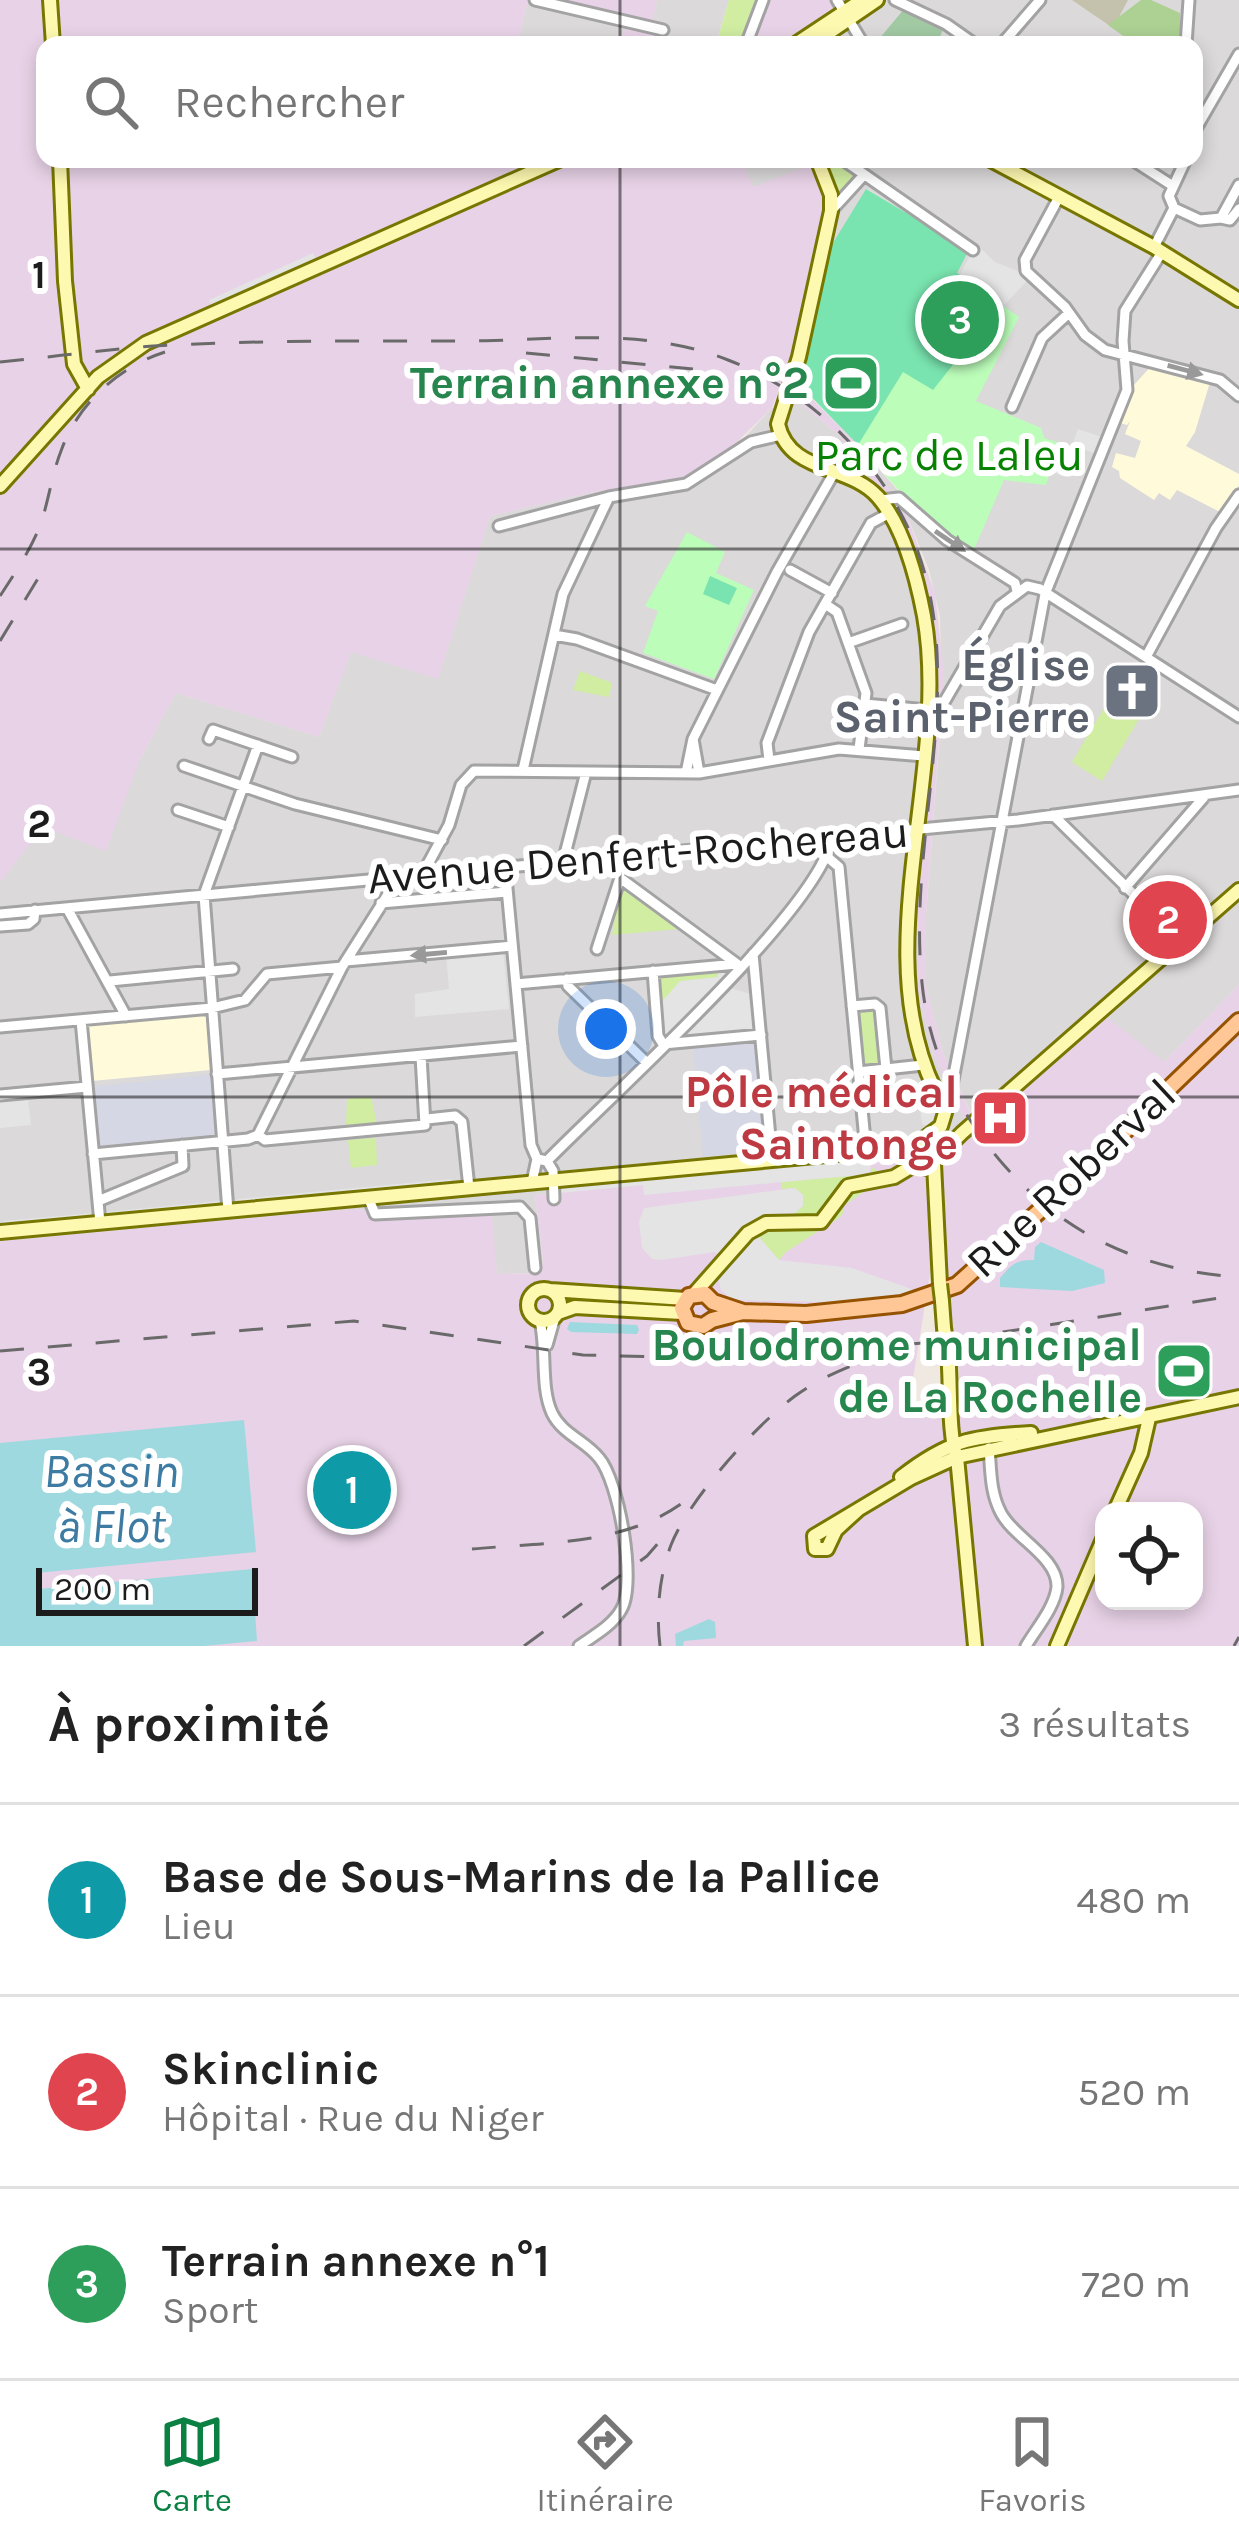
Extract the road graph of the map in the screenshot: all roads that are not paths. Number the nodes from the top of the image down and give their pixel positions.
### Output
1 (50, 0) edge
2 (536, 0) edge
3 (763, 0) edge
4 (862, 0) edge
5 (877, 0) edge
6 (895, 0) edge
7 (1040, 0) edge
8 (1189, 0) edge
9 (845, 10) edge
10 (663, 30) dead end
11 (52, 36) edge
12 (749, 36) edge
13 (807, 36) edge
14 (820, 36) edge
15 (963, 36) edge
16 (1009, 36) edge
17 (1187, 36) edge
18 (1239, 54) edge
19 (1203, 114) edge
20 (61, 168) edge
21 (541, 168) edge
22 (820, 168) edge
23 (853, 168) edge
24 (1006, 168) edge
25 (1145, 168) edge
26 (1182, 168) edge
27 (863, 176) junction
28 (1239, 185) edge
29 (1173, 186) junction
30 (1059, 196) junction
31 (1171, 203) junction
32 (1239, 209) edge
33 (831, 211) junction
34 (1221, 218) junction
35 (973, 250) dead end
36 (1158, 250) junction
37 (1239, 300) edge
38 (1069, 313) junction
39 (1125, 356) junction
40 (92, 386) junction
41 (1239, 396) edge
42 (1012, 407) dead end
43 (781, 435) junction
44 (834, 473) junction
45 (0, 485) edge
46 (1239, 495) edge
47 (609, 497) junction
48 (880, 500) junction
49 (888, 514) junction
50 (499, 526) dead end
51 (790, 570) dead end
52 (1017, 591) junction
53 (832, 592) junction
54 (1045, 594) junction
55 (825, 604) junction
56 (902, 624) dead end
57 (554, 635) junction
58 (848, 643) junction
59 (1146, 657) junction
60 (717, 690) junction
61 (865, 704) junction
62 (927, 710) junction
63 (1239, 717) edge
64 (693, 739) junction
65 (209, 740) dead end
66 (258, 745) junction
67 (859, 749) junction
68 (924, 756) junction
69 (292, 757) dead end
70 (769, 760) junction
71 (184, 766) dead end
72 (523, 770) junction
73 (586, 772) junction
74 (686, 773) junction
75 (699, 773) junction
76 (243, 787) junction
77 (1239, 790) edge
78 (1205, 795) junction
79 (178, 810) dead end
80 (1053, 815) junction
81 (1001, 821) junction
82 (229, 827) junction
83 (918, 829) junction
84 (832, 837) junction
85 (442, 840) junction
86 (825, 855) junction
87 (619, 856) junction
88 (563, 862) junction
89 (505, 867) junction
90 (422, 875) junction
91 (400, 877) junction
92 (620, 878) junction
93 (1125, 888) junction
94 (1239, 890) edge
95 (507, 892) junction
96 (204, 895) junction
97 (381, 903) junction
98 (67, 908) junction
99 (35, 910) junction
100 (0, 914) edge
101 (0, 926) edge
102 (1181, 941) junction
103 (512, 946) junction
104 (597, 949) dead end
105 (753, 954) junction
106 (344, 964) junction
107 (738, 965) junction
108 (233, 969) dead end
109 (210, 971) junction
110 (653, 971) junction
111 (567, 979) junction
112 (110, 981) junction
113 (516, 984) junction
114 (852, 1006) junction
115 (212, 1008) junction
116 (126, 1016) junction
117 (81, 1020) junction
118 (1239, 1021) edge
119 (0, 1027) edge
120 (760, 1035) junction
121 (663, 1044) junction
122 (522, 1046) junction
123 (421, 1056) junction
124 (645, 1061) junction
125 (923, 1065) junction
126 (293, 1067) junction
127 (886, 1069) junction
128 (858, 1072) junction
129 (218, 1074) junction
130 (87, 1087) junction
131 (0, 1095) edge
132 (950, 1096) junction
133 (427, 1119) junction
134 (952, 1129) junction
135 (258, 1135) junction
136 (222, 1142) junction
137 (182, 1145) junction
138 (914, 1147) junction
139 (937, 1148) junction
140 (873, 1150) junction
141 (94, 1154) junction
142 (542, 1160) junction
143 (772, 1160) junction
144 (915, 1165) junction
145 (553, 1180) junction
146 (532, 1182) junction
147 (469, 1188) junction
148 (933, 1190) junction
149 (368, 1197) junction
150 (554, 1199) dead end
151 (98, 1202) junction
152 (228, 1210) junction
153 (100, 1223) junction
154 (0, 1232) edge
155 (535, 1268) dead end
156 (550, 1290) junction
157 (697, 1301) junction
158 (743, 1312) junction
159 (557, 1315) junction
160 (712, 1320) junction
161 (539, 1321) junction
162 (546, 1350) junction
163 (1239, 1400) edge
164 (1149, 1418) junction
165 (1076, 1431) junction
166 (958, 1447) junction
167 (989, 1448) junction
168 (872, 1501) junction
169 (1119, 1502) edge
170 (859, 1509) dead end
171 (1095, 1558) edge
172 (1053, 1601) junction
173 (1072, 1610) junction
174 (579, 1646) edge
175 (975, 1646) edge
176 (1026, 1646) edge
177 (1057, 1646) edge

1 - 11 street
2 - 10 street
3 - 12 street
4 - 9 street
5 - 9 street
6 - 15 street
7 - 16 street
8 - 17 street
9 - 13 street
9 - 14 street
18 - 19 street
20 - 40 street
21 - 40 street
22 - 33 street
23 - 27 street
24 - 30 street
25 - 29 street
26 - 29 street
27 - 33 street
27 - 35 street
28 - 34 street
29 - 31 street
30 - 36 street
30 - 38 street
31 - 34 street
31 - 36 street
32 - 34 street
33 - 43 street
36 - 37 street
36 - 39 street
38 - 39 street
38 - 42 street
39 -> 41 street
39 - 54 street
40 - 45 street
43 - 44 street
43 - 47 street
44 - 48 street
44 - 60 street
46 - 59 street
47 - 50 street
47 - 57 street
48 - 49 street
48 -> 52 street
49 - 53 street
49 - 62 street
51 - 53 street
52 - 54 street
52 - 62 street
53 - 55 street
54 - 59 street
54 - 81 street
55 - 58 street
55 - 70 street
56 - 58 street
57 - 60 street
57 - 72 street
58 - 61 street
59 - 63 street
60 - 64 street
61 - 62 street
61 - 67 street
62 - 68 street
64 - 74 street
64 - 75 street
65 - 66 street
66 - 69 street
66 - 76 street
67 - 68 street
67 - 70 street
68 - 83 street
70 - 75 street
71 - 76 street
72 - 73 street
72 - 85 street
73 - 74 street
73 - 88 street
74 - 75 street
76 - 82 street
76 - 85 street
77 - 78 street, Avenue Denfert-Rochereau
78 - 80 street, Avenue Denfert-Rochereau
78 - 93 street
79 - 82 street
80 - 81 street, Avenue Denfert-Rochereau
80 - 93 street
81 - 83 street, Avenue Denfert-Rochereau
81 - 132 street
82 - 96 street
83 - 84 street, Avenue Denfert-Rochereau
83 - 125 street
84 - 86 street
84 - 87 street, Avenue Denfert-Rochereau
85 - 90 street
86 - 105 street
86 - 114 street
87 - 88 street, Avenue Denfert-Rochereau
87 - 92 street
88 - 89 street, Avenue Denfert-Rochereau
89 - 90 street, Avenue Denfert-Rochereau
89 - 95 street
90 - 91 street, Avenue Denfert-Rochereau
91 - 96 street, Avenue Denfert-Rochereau
91 - 97 street
92 - 104 street
92 - 107 street
93 - 102 street
94 - 102 street
95 - 97 street
95 - 103 street
96 - 98 street, Avenue Denfert-Rochereau
96 - 109 street
97 - 106 street
98 - 99 street, Avenue Denfert-Rochereau
98 - 112 street
99 - 100 street, Avenue Denfert-Rochereau
99 - 101 street, Avenue Denfert-Rochereau
102 - 134 street
103 -> 106 street
103 - 113 street
105 - 107 street
105 - 120 street
106 - 115 street
106 - 126 street
107 - 110 street
107 - 121 street
108 - 109 street
109 - 112 street
109 - 115 street
110 - 111 street
110 - 121 street
111 - 113 street
111 - 124 street
112 - 116 street
113 - 122 street
114 - 127 street
114 - 128 street
115 - 116 street
115 - 129 street
116 - 117 street
117 - 119 street
117 - 130 street
118 - 158 main road, Rue Roberval
120 - 121 street
120 - 143 street
121 - 124 street
122 - 123 street
122 - 142 street
123 - 126 street
123 - 133 street
124 - 142 street
125 - 127 street
125 - 132 street
126 - 129 street
126 - 135 street
127 - 128 street
128 - 140 street
129 - 136 street
130 - 131 street
130 - 141 street
132 - 134 street
133 - 135 street
133 - 147 street
134 - 139 street
134 - 139 street
135 - 136 street
136 - 137 street
136 - 152 street
137 - 141 street
137 - 151 street
138 - 139 street
138 - 140 street
138 - 144 street
139 - 144 street
139 - 148 street
140 - 143 street
140 - 144 street
141 - 151 street
142 - 145 street
142 - 146 street
143 - 145 street
144 - 148 street
144 - 157 street
145 - 146 street
145 - 150 street
146 - 147 street
147 - 149 street
148 - 166 street, bridge
149 - 152 street
149 - 155 street
151 - 153 street
152 - 153 street
153 - 154 street
156 - 157 street
156 - 159 street
156 - 161 street
157 - 158 main road, Rue Roberval
157 - 159 street
157 - 160 main road
157 - 160 main road
158 - 160 main road, Rue Roberval
159 - 161 street
159 - 162 street
161 - 162 street
162 - 174 street
163 - 164 street
164 - 165 street
164 - 169 street
165 - 166 street
165 - 167 street
166 - 167 street
166 - 168 street
166 - 168 street
166 - 175 street
167 - 172 street
168 - 170 street
171 - 173 street
172 - 173 street
172 - 176 street
173 - 177 street

